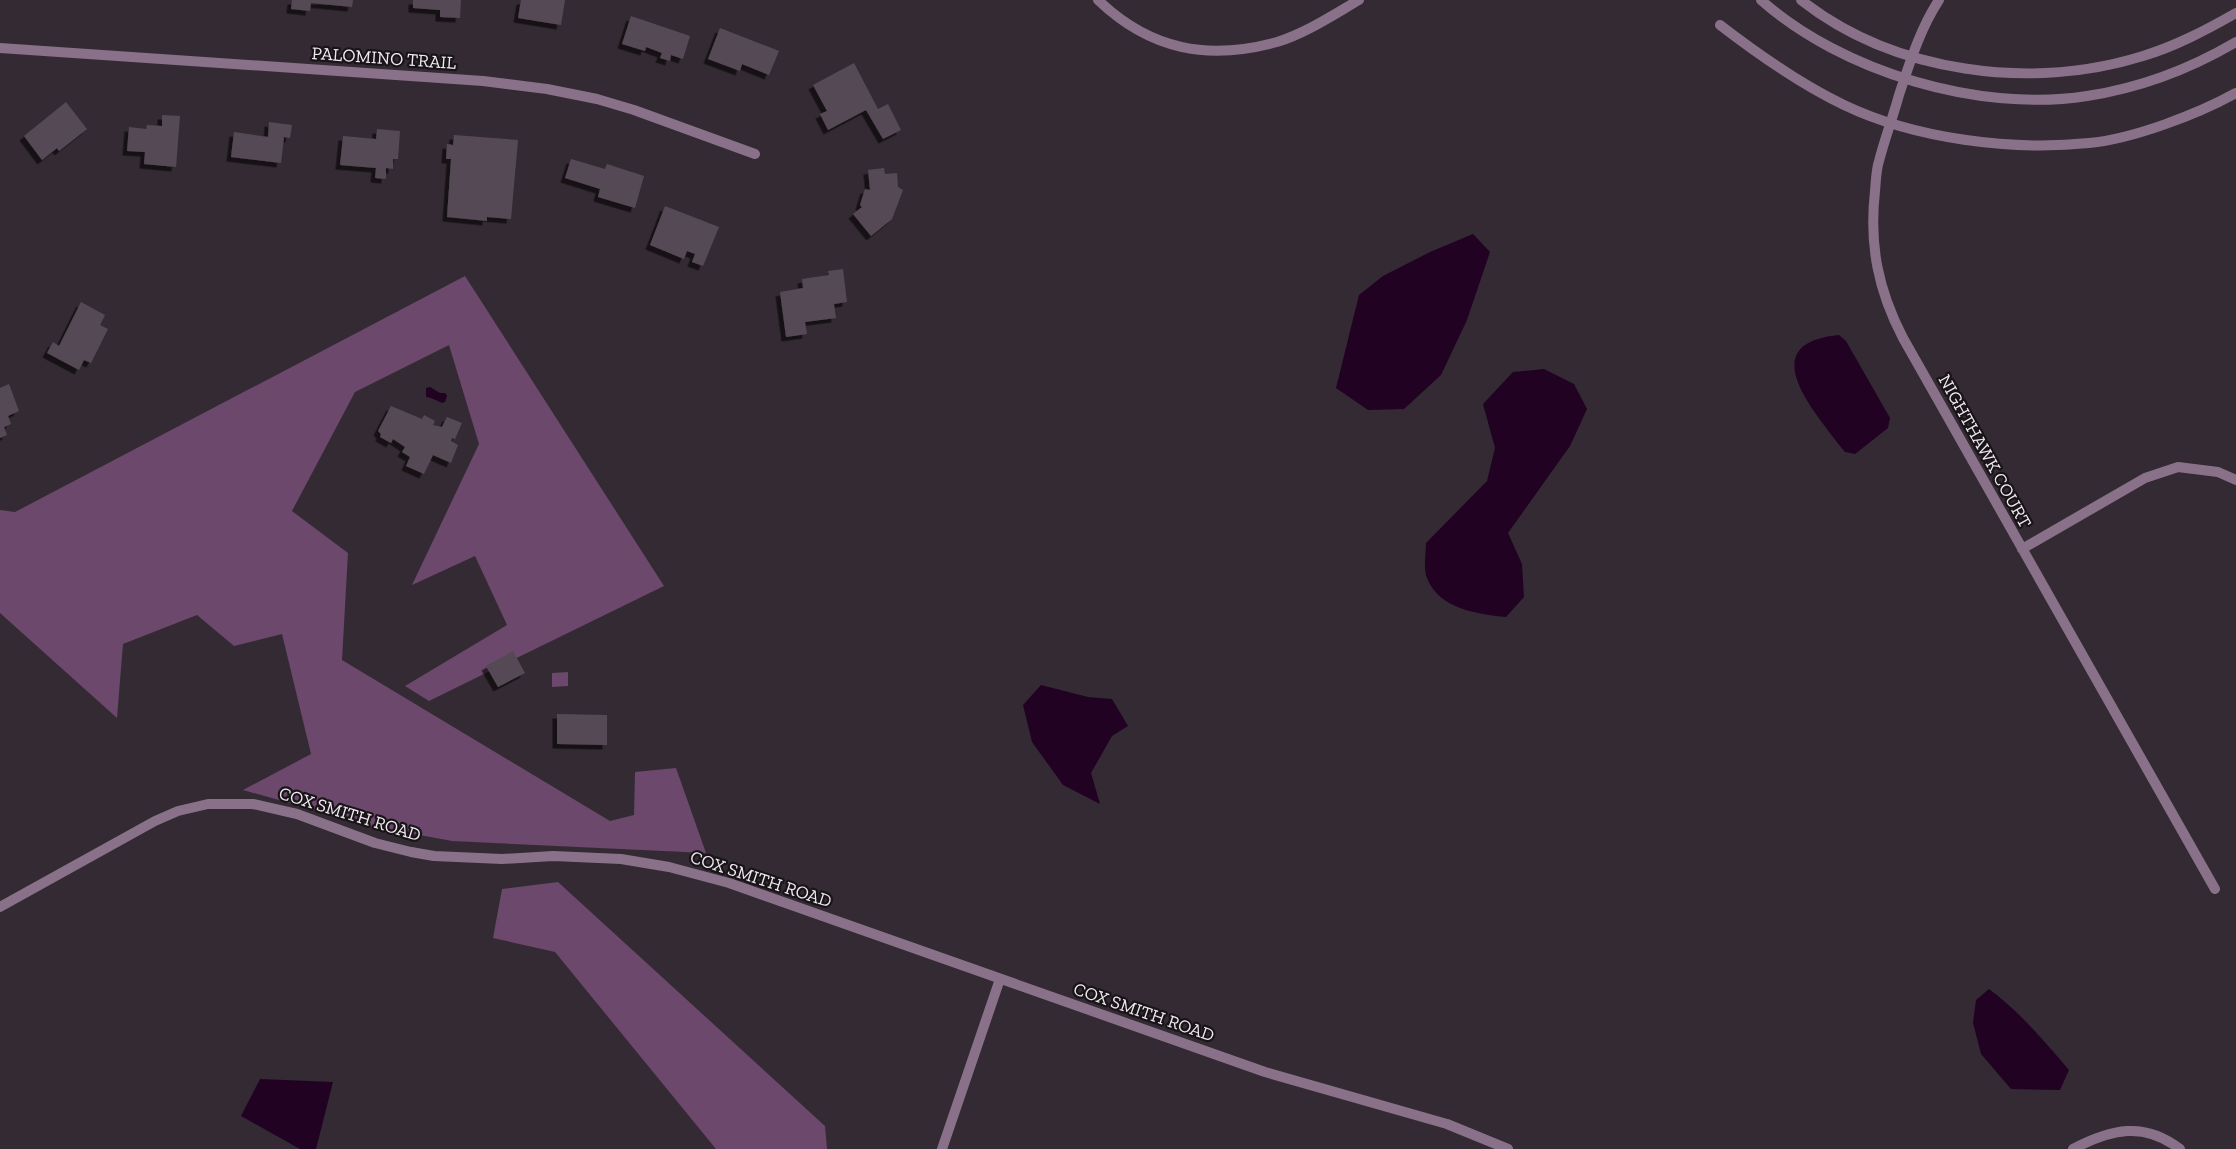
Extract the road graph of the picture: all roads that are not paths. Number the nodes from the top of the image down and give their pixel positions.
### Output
1 (1098, 0) edge
2 (1359, 0) edge
3 (1761, 0) edge
4 (1801, 0) edge
5 (1939, 0) edge
6 (2236, 14) edge
7 (1720, 25) dead end
8 (2236, 42) edge
9 (0, 48) edge
10 (1912, 56) junction
11 (1904, 79) junction
12 (2236, 93) edge
13 (1891, 123) junction
14 (755, 154) dead end
15 (2236, 480) edge
16 (2022, 550) junction
17 (2215, 889) dead end
18 (0, 907) edge
19 (1000, 979) junction
20 (942, 1149) edge
21 (1508, 1149) edge
22 (2073, 1149) edge
23 (2180, 1149) edge

1 - 2 street
3 - 11 street
4 - 10 street
5 - 10 street, NIGHTHAWK COURT
6 - 10 street
7 - 13 street
8 - 11 street
9 - 14 street, PALOMINO TRAIL
10 - 11 street, NIGHTHAWK COURT
11 - 13 street, NIGHTHAWK COURT
12 - 13 street
13 - 16 street, NIGHTHAWK COURT
15 - 16 street
16 - 17 street, NIGHTHAWK COURT
18 - 19 street, COX SMITH ROAD
19 - 20 street
19 - 21 street, COX SMITH ROAD
22 - 23 street

